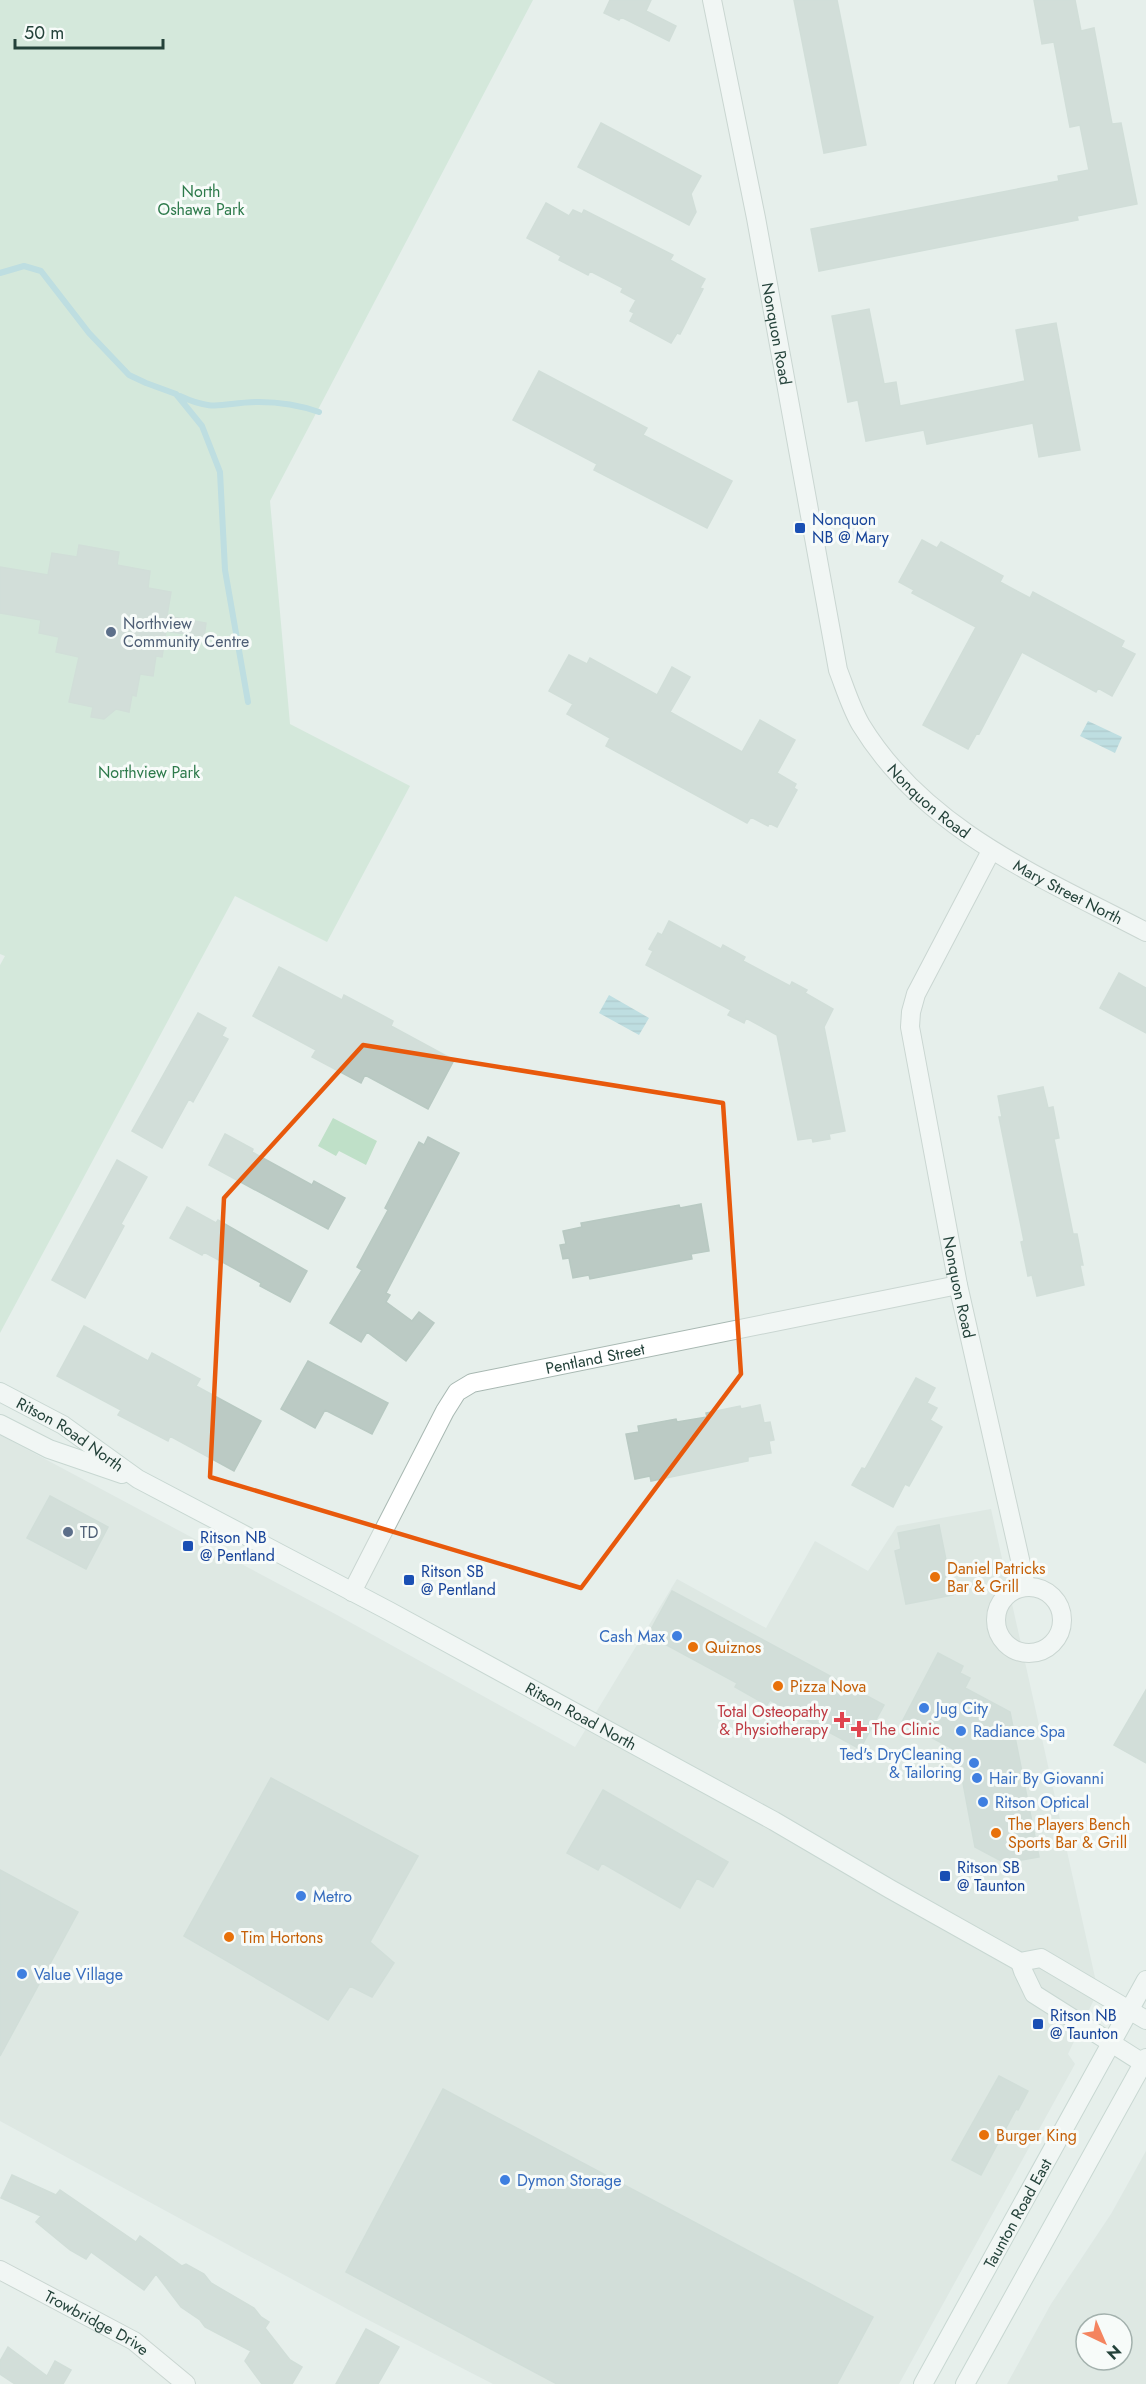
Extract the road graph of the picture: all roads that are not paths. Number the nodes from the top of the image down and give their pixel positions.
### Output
1 (712, 0) edge
2 (991, 851) junction
3 (1146, 932) edge
4 (958, 1285) junction
5 (0, 1392) edge
6 (0, 1424) edge
7 (138, 1479) junction
8 (1026, 1586) dead end
9 (352, 1592) junction
10 (1020, 1962) junction
11 (1146, 1980) edge
12 (1130, 2010) junction
13 (1146, 2020) edge
14 (1111, 2043) junction
15 (1145, 2062) edge
16 (0, 2270) edge
17 (186, 2384) edge
18 (923, 2384) edge
19 (965, 2384) edge

1 - 2 street, Nonquon Road
2 - 3 street, Mary Street North
2 - 4 street, Nonquon Road
4 - 8 street, Nonquon Road
4 - 9 street, Pentland Street
5 - 7 street, Ritson Road North
6 - 7 street, Ritson Road North
7 - 9 street, Ritson Road North
9 - 10 street, Ritson Road North
10 - 12 street, Ritson Road North
10 - 14 street
11 - 12 street, Taunton Road East
12 - 13 street, Ritson Road North
12 - 14 street, Taunton Road East
14 - 15 street
14 - 18 street, Taunton Road East
15 - 19 street
16 - 17 street, Trowbridge Drive

